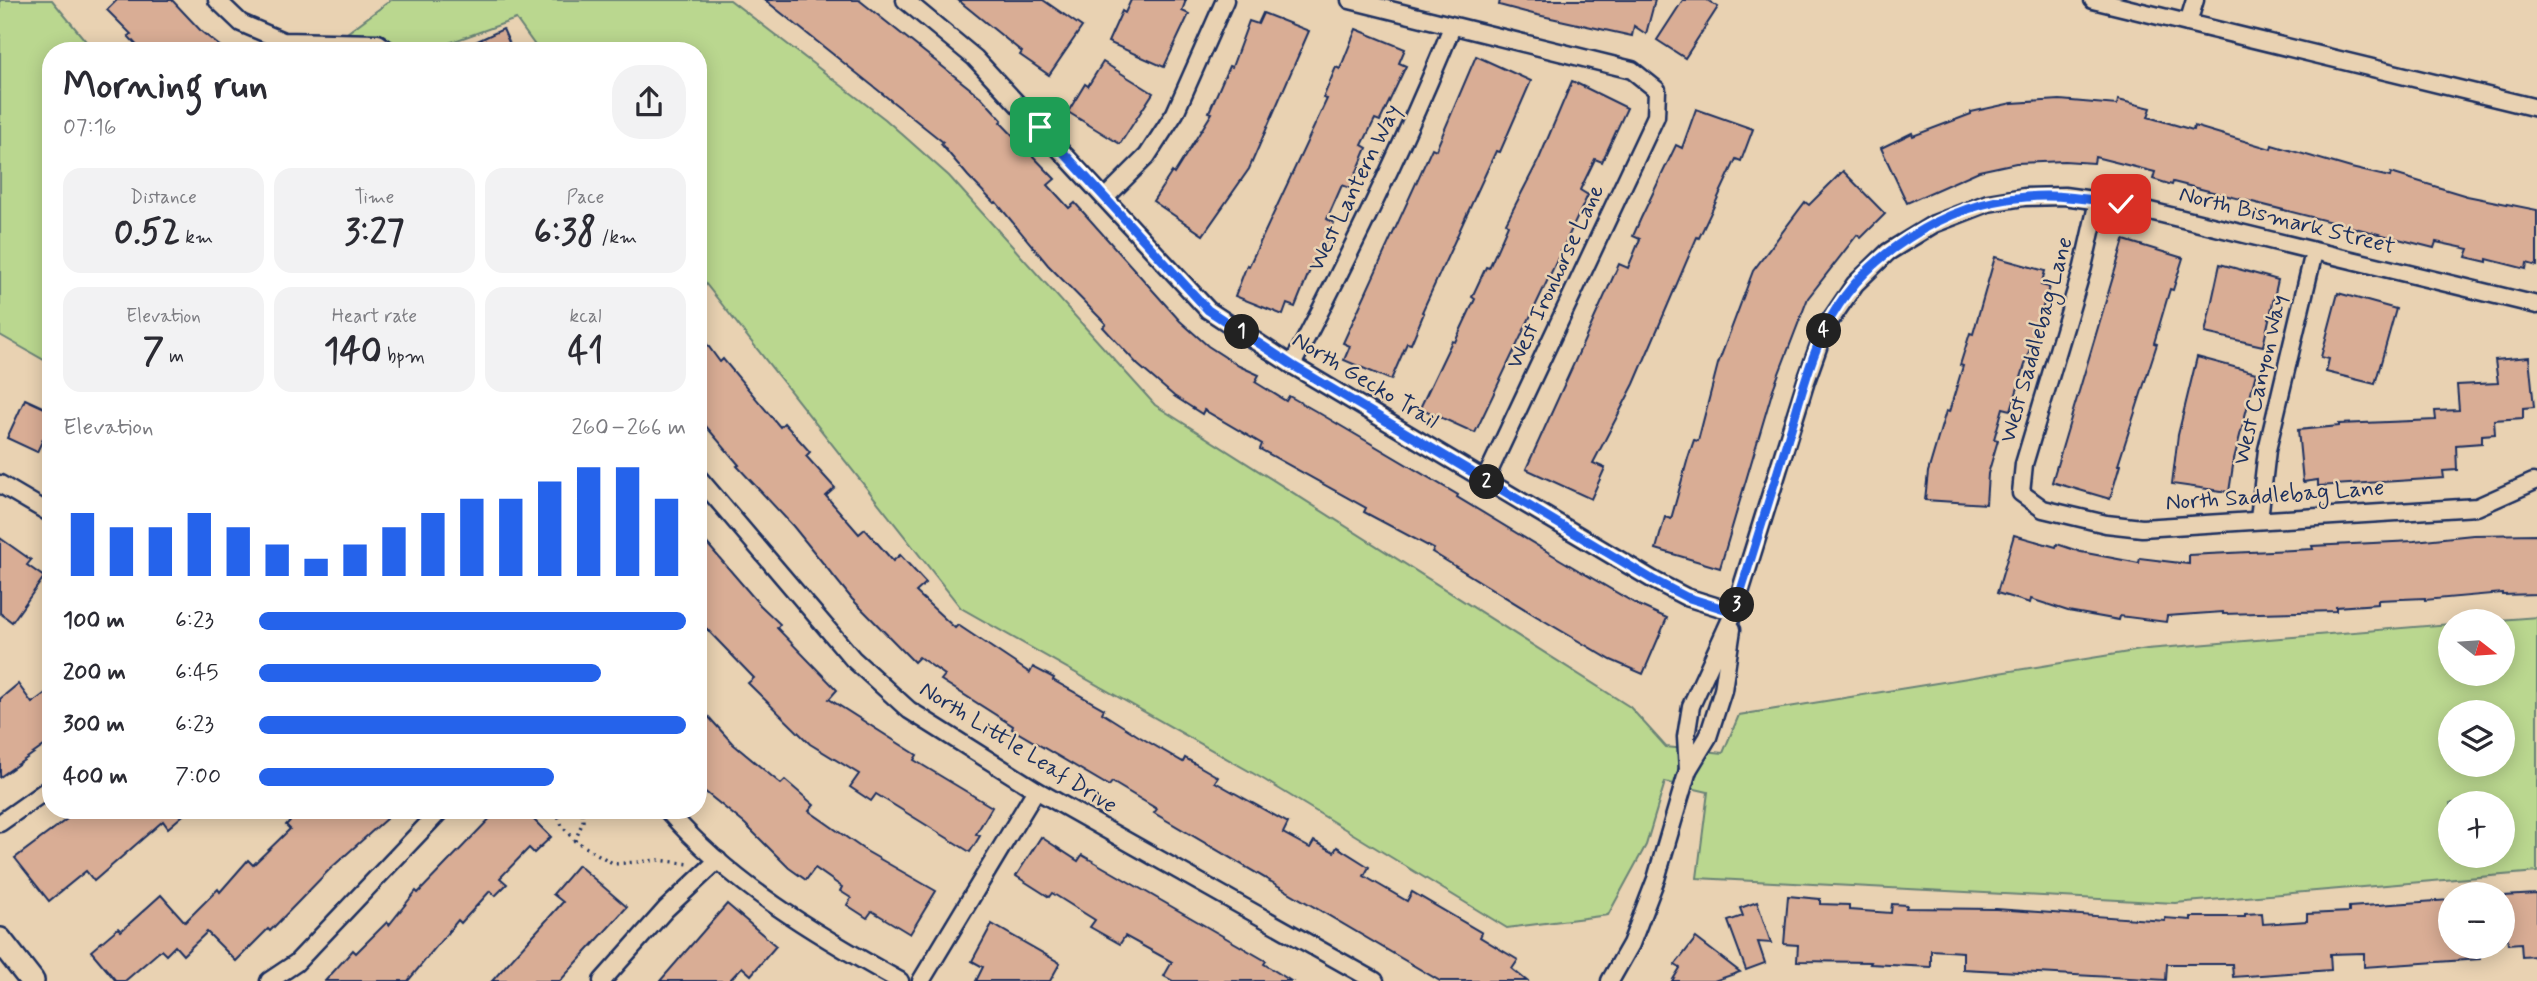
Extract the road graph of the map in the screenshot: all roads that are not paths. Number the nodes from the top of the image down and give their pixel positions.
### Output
1 (217, 0) edge
2 (905, 0) edge
3 (1226, 0) edge
4 (1350, 0) edge
5 (2093, 0) edge
6 (2195, 0) edge
7 (2188, 23) junction
8 (1452, 27) junction
9 (330, 42) edge
10 (2537, 108) edge
11 (1106, 197) junction
12 (2098, 201) junction
13 (2314, 252) junction
14 (2537, 305) edge
15 (1292, 365) junction
16 (1485, 481) junction
17 (2533, 482) dead end
18 (0, 484) edge
19 (707, 488) edge
20 (2021, 493) joint
21 (42, 509) edge
22 (2259, 519) junction
23 (1734, 612) junction
24 (1691, 706) junction
25 (1715, 716) junction
26 (1688, 769) junction
27 (1035, 790) junction
28 (42, 793) edge
29 (432, 819) edge
30 (676, 819) edge
31 (0, 823) edge
32 (718, 860) junction
33 (0, 940) edge
34 (32, 981) edge
35 (269, 981) edge
36 (602, 981) edge
37 (900, 981) edge
38 (921, 981) edge
39 (1376, 981) edge
40 (1610, 981) edge

1 - 9 street
2 - 11 street, North Gecko Trail
3 - 11 street
4 - 8 street
5 - 7 street
6 - 7 street
7 - 10 street
8 - 15 street, West Lantern Way
8 - 16 street, West Ironhorse Lane
11 - 15 street, North Gecko Trail
12 - 13 street, North Bismark Street
12 - 20 street, West Saddlebag Lane
12 - 23 street, North Bismark Street
13 - 14 street, North Bismark Street
13 - 22 street, West Canyon Way
15 - 16 street, North Gecko Trail
16 - 23 street, North Gecko Trail
17 - 22 street, North Saddlebag Lane
18 - 21 street
19 - 27 street, North Little Leaf Drive
20 - 22 street, North Saddlebag Lane
23 - 24 street
23 - 25 street
24 - 25 street
24 - 26 street
25 - 26 street
26 - 40 street
27 - 38 street
27 - 39 street, North Little Leaf Drive
28 - 31 street
29 - 35 street
30 - 32 street
32 - 36 street
32 - 37 street
33 - 34 street

